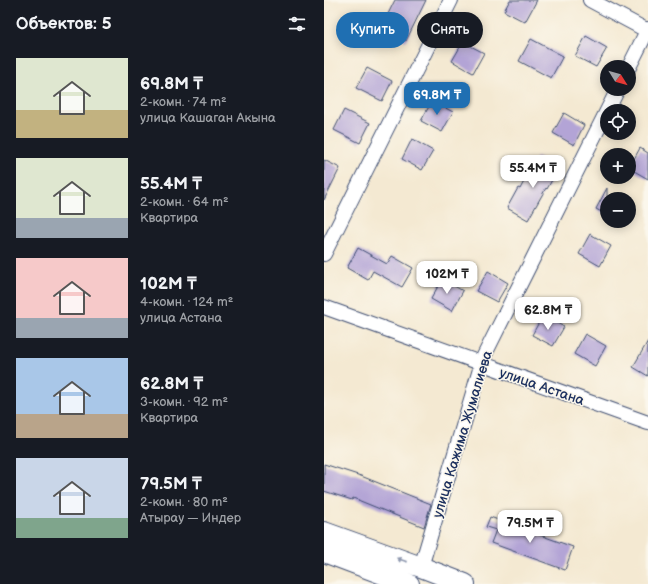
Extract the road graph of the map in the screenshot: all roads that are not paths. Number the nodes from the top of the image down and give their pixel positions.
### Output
1 (451, 0) edge
2 (590, 0) edge
3 (648, 30) edge
4 (633, 60) edge
5 (614, 96) edge
6 (324, 254) edge
7 (324, 307) edge
8 (481, 364) junction
9 (648, 423) edge
10 (324, 532) edge
11 (324, 552) edge
12 (421, 567) junction
13 (409, 584) edge
14 (465, 584) edge

1 - 6 street
2 - 3 street
3 - 4 street
5 - 8 street, улица Кажима Жумалиева
7 - 8 street, улица Астана
8 - 9 street, улица Астана
8 - 12 street, улица Кажима Жумалиева
12 -> 10 main road
11 - 13 main road
12 - 14 main road

